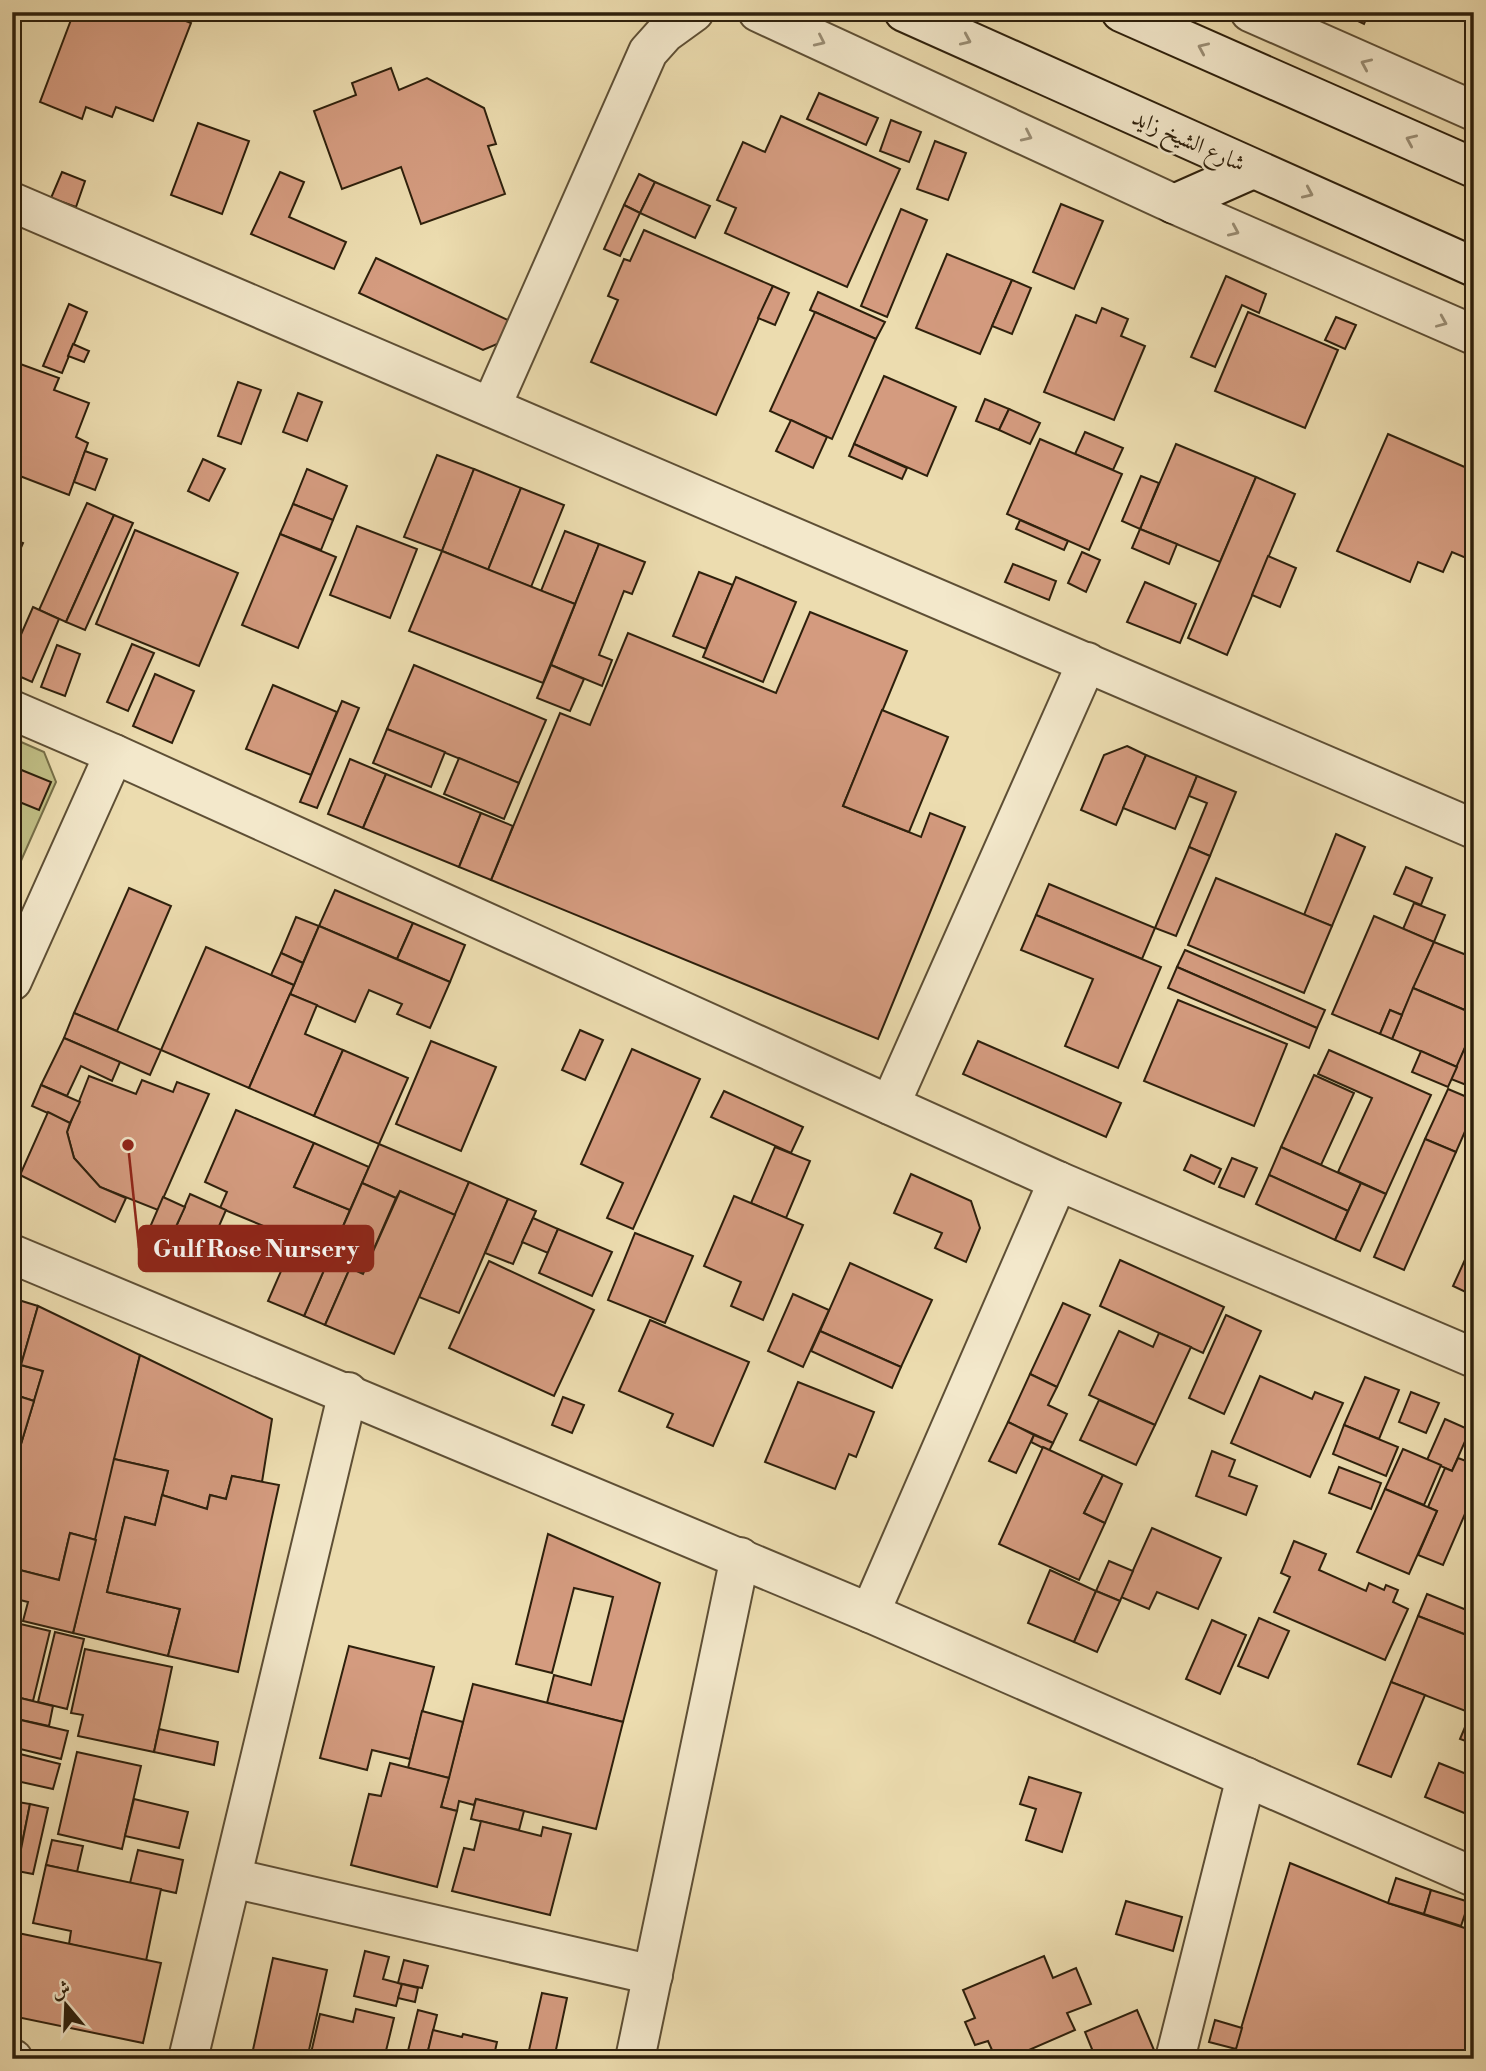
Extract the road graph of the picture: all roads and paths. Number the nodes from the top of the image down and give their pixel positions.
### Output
1 (649, 12) edge
2 (694, 12) edge
3 (758, 12) edge
4 (904, 12) edge
5 (1121, 12) edge
6 (1250, 12) edge
7 (649, 52) junction
8 (1474, 111) edge
9 (1474, 167) edge
10 (1253, 169) junction
11 (12, 202) edge
12 (1174, 204) junction
13 (1474, 267) edge
14 (1474, 335) edge
15 (491, 407) junction
16 (1087, 662) junction
17 (12, 710) edge
18 (114, 754) junction
19 (12, 821) edge
20 (1474, 829) edge
21 (12, 840) edge
22 (12, 982) edge
23 (890, 1105) junction
24 (1058, 1181) junction
25 (12, 1254) edge
26 (1474, 1358) edge
27 (348, 1392) junction
28 (740, 1557) junction
29 (870, 1613) junction
30 (1247, 1777) junction
31 (1474, 1877) edge
32 (232, 1878) junction
33 (653, 1975) junction
34 (188, 2059) edge
35 (635, 2059) edge
36 (1175, 2059) edge

1 - 7 street
2 - 7 street
3 -> 12 street
4 -> 10 street, شارع الشيخ زايد
9 -> 5 street
8 -> 6 street
7 - 15 street
10 - 12 street
10 -> 13 street, شارع الشيخ زايد
11 - 15 street
12 -> 14 street
15 - 16 street
16 - 20 street
16 - 23 street
17 - 18 street
18 - 22 street
18 - 23 street
19 - 21 path
23 - 24 street
24 - 26 street
24 - 29 street
25 - 27 street
27 - 28 street
27 - 32 street
28 - 29 street
28 - 33 street
29 - 30 street
30 - 31 street
30 - 36 street
32 - 33 street
32 - 34 street
33 - 35 street

